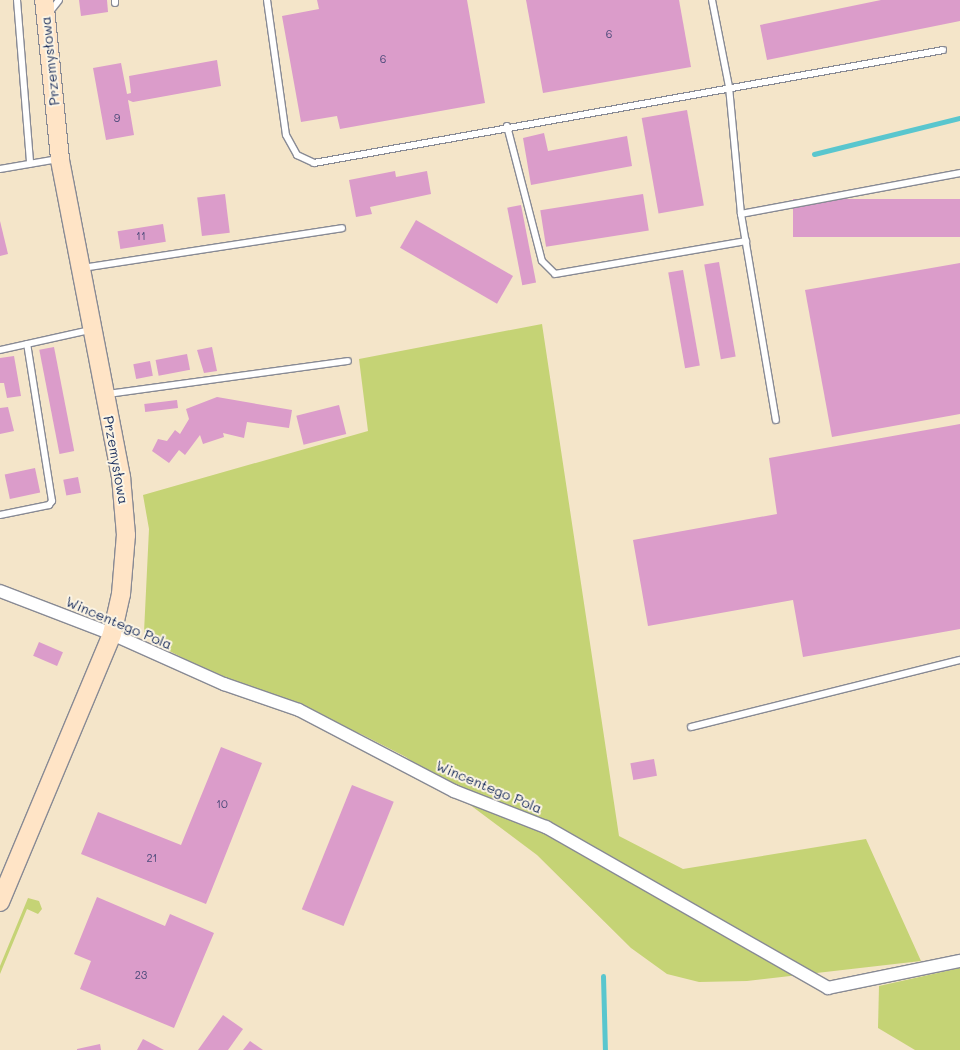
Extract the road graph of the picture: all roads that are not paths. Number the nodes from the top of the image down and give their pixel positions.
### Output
1 (17, 0) edge
2 (44, 0) edge
3 (59, 0) edge
4 (267, 0) edge
5 (712, 0) edge
6 (46, 18) junction
7 (942, 50) dead end
8 (729, 87) junction
9 (507, 126) junction
10 (60, 159) junction
11 (30, 163) junction
12 (0, 169) edge
13 (960, 174) edge
14 (741, 214) junction
15 (342, 228) dead end
16 (746, 241) junction
17 (81, 268) junction
18 (90, 330) junction
19 (27, 344) junction
20 (0, 350) edge
21 (348, 361) dead end
22 (105, 394) junction
23 (776, 420) dead end
24 (0, 515) edge
25 (0, 591) edge
26 (112, 634) junction
27 (960, 660) edge
28 (692, 727) dead end
29 (0, 902) edge
30 (960, 960) edge

1 - 11 lane
2 - 6 street, Przemysłowa
3 - 6 lane
4 - 9 lane
5 - 8 lane
6 - 10 street, Przemysłowa
7 - 8 lane
8 - 9 lane
8 - 14 lane
9 - 16 lane
10 - 11 lane
10 - 17 street, Przemysłowa
11 - 12 lane
13 - 14 lane
14 - 16 lane
15 - 17 lane
16 - 23 lane
17 - 18 street, Przemysłowa
18 - 19 lane
18 - 22 street, Przemysłowa
19 - 20 lane
19 - 24 lane
21 - 22 lane
22 - 26 street, Przemysłowa
25 - 26 street, Wincentego Pola
26 - 29 street, Przemysłowa
26 - 30 street, Wincentego Pola
27 - 28 lane

